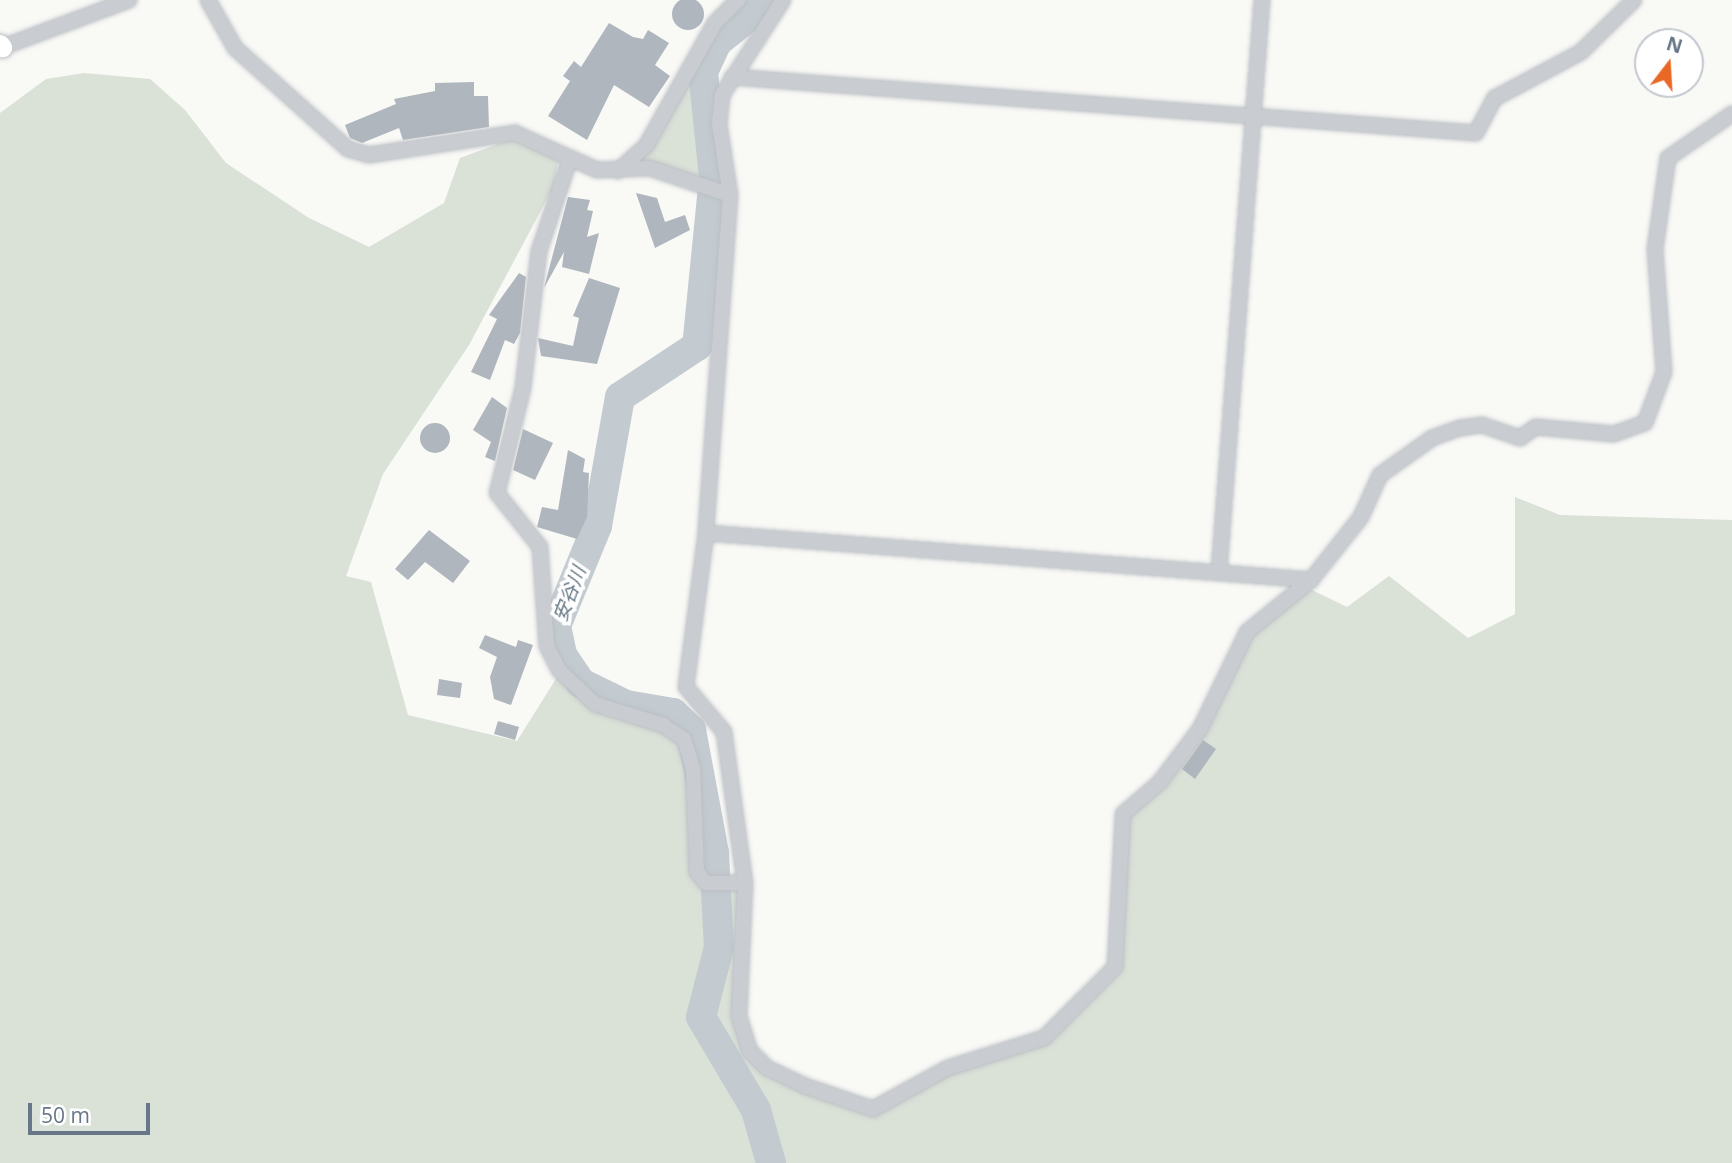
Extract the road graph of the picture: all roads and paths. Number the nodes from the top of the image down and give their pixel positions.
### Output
1 (129, 0) edge
2 (208, 0) edge
3 (738, 0) edge
4 (783, 0) edge
5 (1262, 0) edge
6 (1634, 0) edge
7 (1, 46) edge
8 (732, 77) junction
9 (1732, 114) edge
10 (1253, 118) junction
11 (570, 158) junction
12 (618, 171) junction
13 (728, 195) junction
14 (706, 533) junction
15 (1219, 572) junction
16 (1311, 580) junction
17 (740, 882) junction

1 - 7 street
2 - 11 street
3 - 12 street
4 - 8 street
5 - 10 street
6 - 10 street
8 - 10 street
8 - 13 street
9 - 16 street
10 - 15 street
11 - 12 street
11 - 17 street
12 - 13 street
13 - 14 street
14 - 15 street
14 - 17 street
15 - 16 street
16 - 17 street

